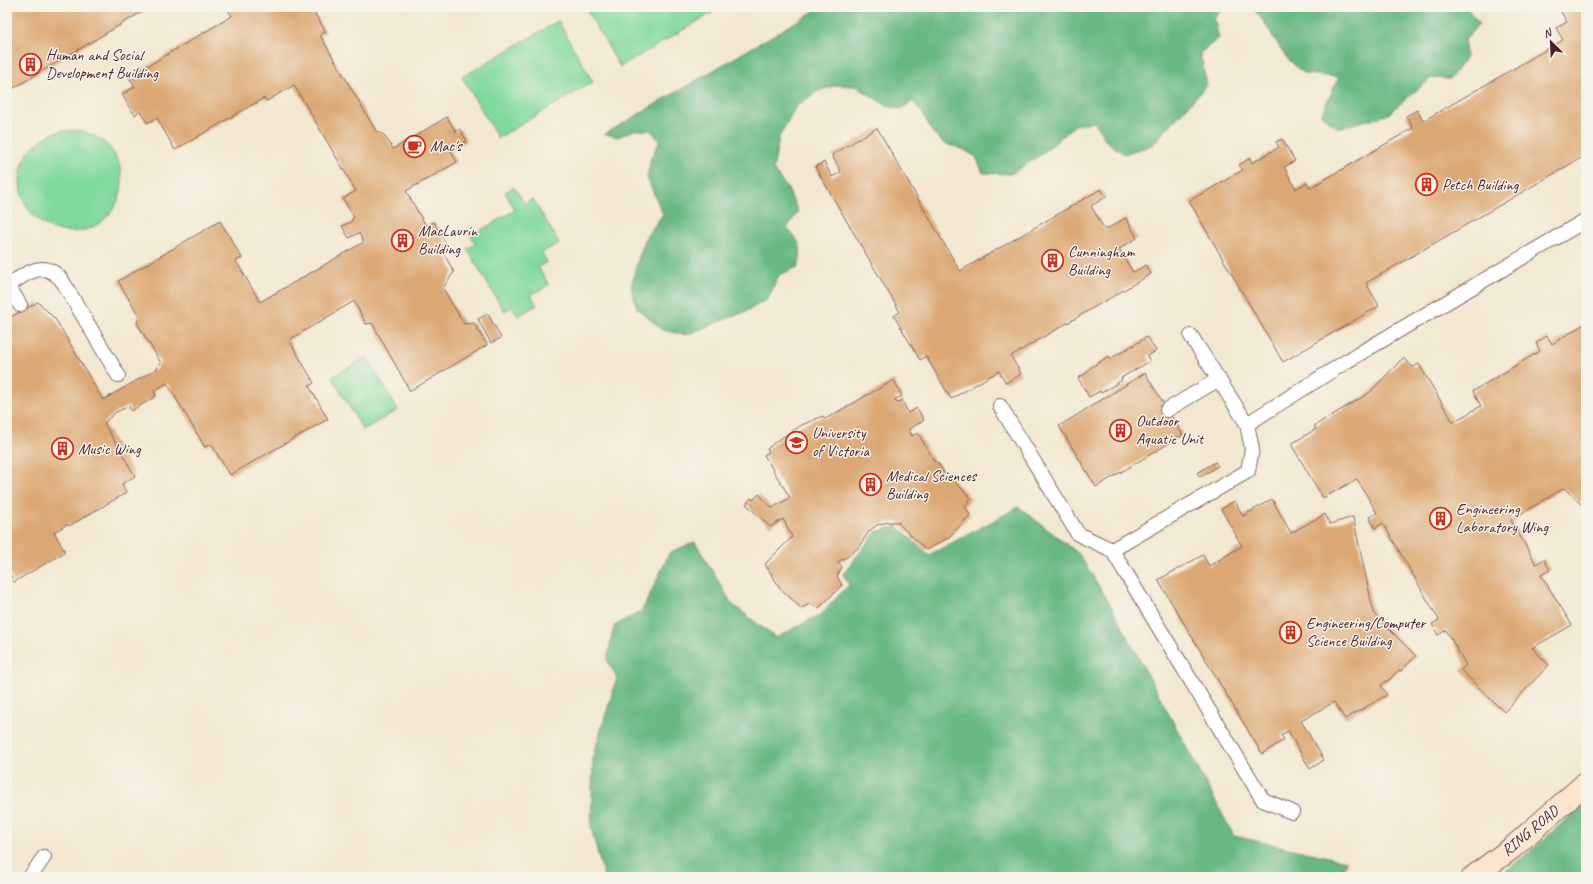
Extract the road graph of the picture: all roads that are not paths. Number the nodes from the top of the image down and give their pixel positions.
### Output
1 (1586, 220) edge
2 (8, 286) edge
3 (20, 305) dead end
4 (1191, 336) dead end
5 (118, 376) dead end
6 (1219, 379) junction
7 (1000, 406) dead end
8 (1167, 410) dead end
9 (1247, 424) junction
10 (1112, 550) junction
11 (1586, 783) edge
12 (1292, 812) dead end
13 (44, 857) dead end
14 (30, 877) edge
15 (1473, 877) edge

1 - 9 lane
2 - 3 lane
2 - 5 lane
4 - 6 lane
6 - 8 lane
6 - 9 lane
7 - 10 lane
9 - 10 lane
10 - 12 lane
11 - 15 street, RING ROAD
13 - 14 lane

